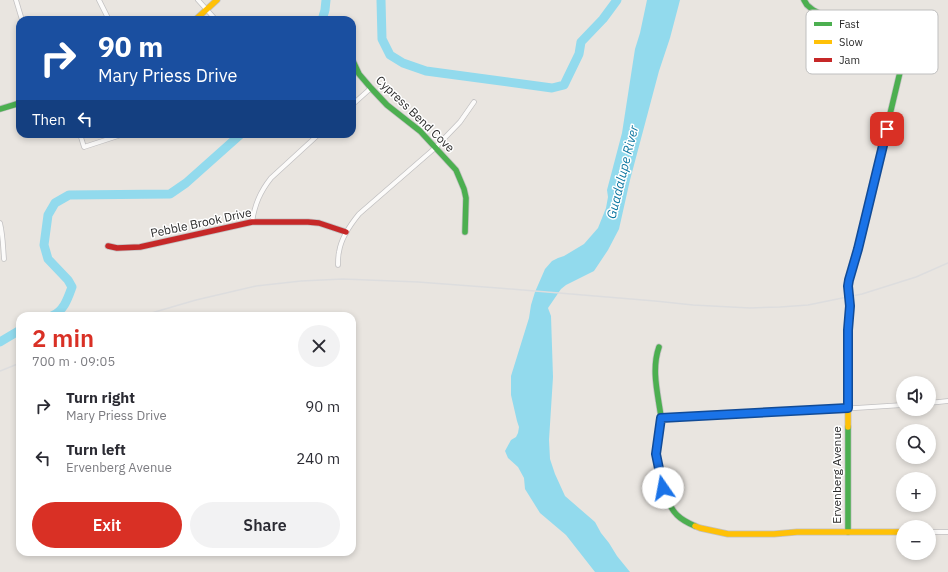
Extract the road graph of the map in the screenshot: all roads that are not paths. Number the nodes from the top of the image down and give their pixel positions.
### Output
1 (16, 0) edge
2 (99, 0) edge
3 (198, 0) edge
4 (217, 0) edge
5 (804, 0) edge
6 (207, 10) junction
7 (812, 10) edge
8 (21, 16) edge
9 (107, 16) edge
10 (200, 16) edge
11 (212, 16) edge
12 (356, 68) edge
13 (900, 74) edge
14 (371, 88) junction
15 (356, 101) edge
16 (474, 102) dead end
17 (16, 104) edge
18 (0, 109) edge
19 (81, 138) edge
20 (112, 138) edge
21 (315, 138) edge
22 (435, 148) junction
23 (252, 222) junction
24 (0, 223) edge
25 (346, 232) junction
26 (466, 232) dead end
27 (108, 246) dead end
28 (4, 259) dead end
29 (338, 265) dead end
30 (659, 347) dead end
31 (948, 401) edge
32 (936, 402) edge
33 (896, 405) edge
34 (848, 408) junction
35 (661, 418) junction
36 (848, 532) junction
37 (896, 532) edge
38 (936, 532) edge
39 (948, 532) edge

1 - 8 street
2 - 9 street
3 - 6 street
4 - 6 street
5 - 7 street, Ervenberg Avenue
6 - 10 street
6 - 11 street
12 - 14 street, Cypress Bend Cove
13 - 34 street, Ervenberg Avenue
14 - 15 street
14 - 22 street, Cypress Bend Cove
16 - 22 street
17 - 18 street
19 - 20 street
21 - 23 street
22 - 25 street
22 - 26 street, Cypress Bend Cove
23 - 25 street, Pebble Brook Drive
23 - 27 street, Pebble Brook Drive
24 - 28 street
25 - 29 street
30 - 35 street
31 - 32 street
33 - 34 street
34 - 35 street
34 - 36 street, Ervenberg Avenue
35 - 36 street
36 - 37 street
38 - 39 street

